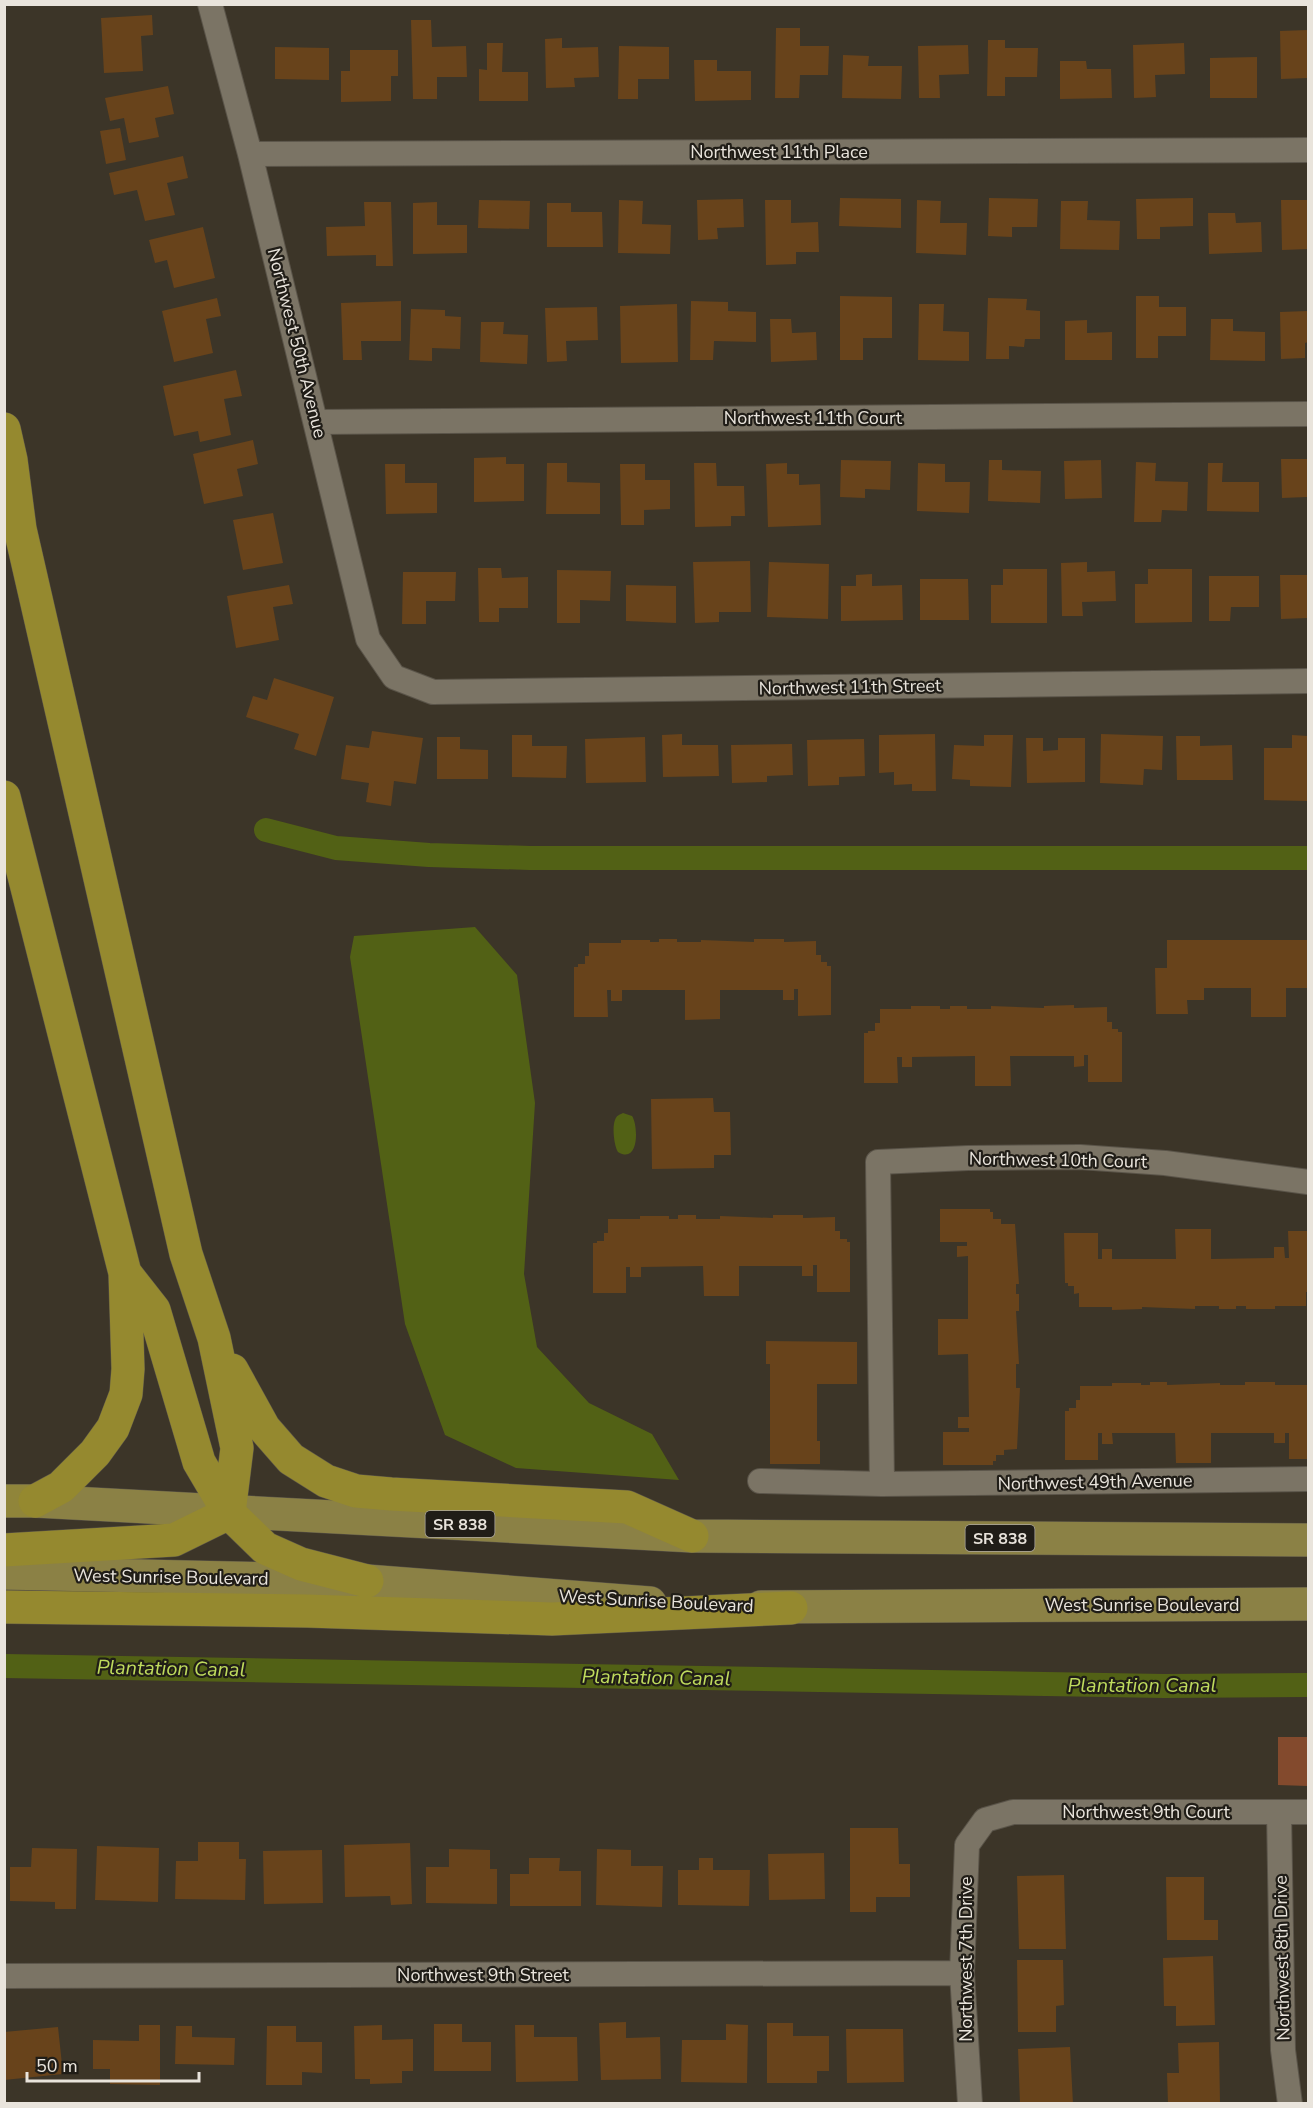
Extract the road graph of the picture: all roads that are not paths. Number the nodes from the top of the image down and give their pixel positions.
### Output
1 (210, 4) edge
2 (1308, 150) edge
3 (250, 154) junction
4 (1308, 414) edge
5 (317, 422) junction
6 (4, 429) edge
7 (4, 490) edge
8 (20, 529) junction
9 (394, 677) joint
10 (1308, 681) edge
11 (4, 797) edge
12 (1308, 1182) edge
13 (125, 1273) junction
14 (214, 1338) junction
15 (1308, 1479) edge
16 (760, 1481) dead end
17 (882, 1485) junction
18 (20, 1501) edge
19 (229, 1513) junction
20 (692, 1536) junction
21 (1308, 1540) edge
22 (4, 1550) edge
23 (4, 1574) edge
24 (367, 1581) junction
25 (1308, 1604) edge
26 (4, 1607) edge
27 (791, 1608) junction
28 (1279, 1812) junction
29 (1308, 1812) edge
30 (985, 1820) joint
31 (962, 1973) junction
32 (4, 1976) edge
33 (970, 2103) edge
34 (1290, 2103) edge

1 - 3 street, Northwest 50th Avenue
2 - 3 street, Northwest 11th Place
3 - 5 street, Northwest 50th Avenue
4 - 5 street, Northwest 11th Court
5 - 9 street, Northwest 50th Avenue
6 - 8 highway
7 - 8 highway
8 - 14 highway
9 - 10 street, Northwest 11th Street
11 - 13 highway
12 - 17 street, Northwest 10th Court
13 - 18 highway
13 - 19 highway
14 - 19 highway
14 - 20 highway
15 - 17 street, Northwest 49th Avenue
16 - 17 street, Northwest 49th Avenue
18 - 19 main road, SR 838
19 - 20 main road, SR 838
19 - 22 highway
19 - 24 highway
20 - 21 main road, SR 838
23 - 24 main road, West Sunrise Boulevard
24 - 27 main road, West Sunrise Boulevard
25 - 27 main road, West Sunrise Boulevard
26 - 27 highway
28 - 29 street, Northwest 9th Court
28 - 30 street, Northwest 9th Court
28 - 34 street, Northwest 8th Drive
30 - 31 street, Northwest 7th Drive
31 - 32 street, Northwest 9th Street
31 - 33 street, Northwest 7th Drive

